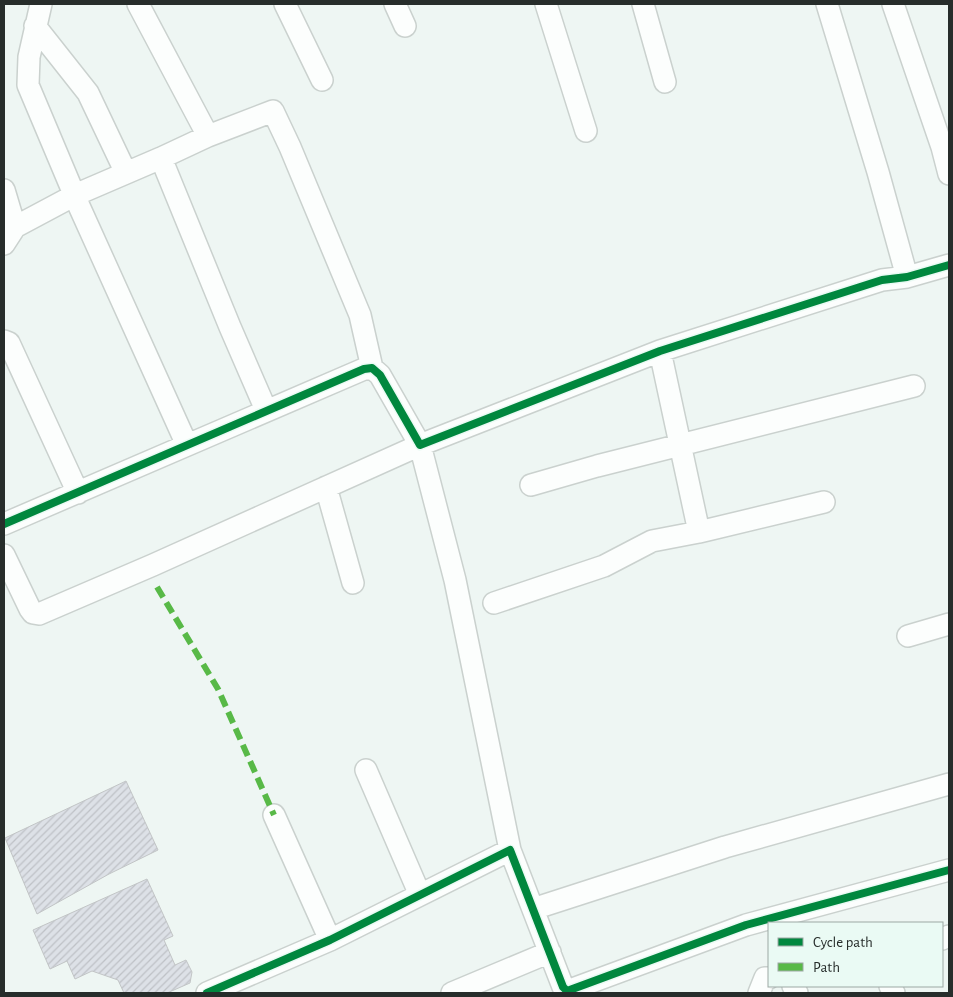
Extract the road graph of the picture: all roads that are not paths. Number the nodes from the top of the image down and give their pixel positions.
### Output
1 (41, 4) edge
2 (138, 4) edge
3 (285, 4) edge
4 (395, 4) edge
5 (546, 4) edge
6 (643, 4) edge
7 (827, 4) edge
8 (893, 4) edge
9 (36, 26) junction
10 (405, 26) dead end
11 (322, 80) dead end
12 (664, 82) dead end
13 (586, 131) dead end
14 (208, 136) junction
15 (161, 158) junction
16 (126, 173) junction
17 (949, 174) edge
18 (4, 190) edge
19 (75, 195) junction
20 (9, 235) edge
21 (949, 265) edge
22 (907, 277) junction
23 (4, 341) edge
24 (660, 351) junction
25 (372, 368) junction
26 (914, 386) dead end
27 (266, 410) junction
28 (187, 445) junction
29 (420, 445) junction
30 (679, 445) junction
31 (531, 485) dead end
32 (326, 487) junction
33 (78, 493) junction
34 (824, 502) dead end
35 (4, 524) edge
36 (699, 532) junction
37 (4, 555) edge
38 (353, 583) dead end
39 (494, 603) dead end
40 (949, 624) edge
41 (908, 636) dead end
42 (366, 770) dead end
43 (949, 784) edge
44 (274, 814) dead end
45 (510, 850) junction
46 (949, 870) edge
47 (420, 895) junction
48 (533, 909) junction
49 (330, 940) junction
50 (550, 952) junction
51 (768, 978) edge
52 (207, 993) edge
53 (452, 993) edge
54 (758, 993) edge

1 - 9 street
2 - 14 street
3 - 11 street
4 - 10 street
5 - 13 street
6 - 12 street
7 - 22 street
8 - 17 street
9 - 16 street
9 - 19 street
14 - 15 street
14 - 25 street
15 - 16 street
15 - 27 street
16 - 19 street
18 - 20 street
19 - 20 street
19 - 28 street
21 - 22 street
22 - 24 street
23 - 33 street
24 - 29 street
24 - 30 street
25 - 27 street
25 - 29 street
26 - 30 street
27 - 28 street
28 - 33 street
29 - 32 street
29 - 45 street
30 - 31 street
30 - 36 street
32 - 37 street
32 - 38 street
33 - 35 street
34 - 36 street
36 - 39 street
40 - 41 street
42 - 47 street
43 - 48 street
44 - 49 street
45 - 47 street
45 - 48 street
46 - 50 street
47 - 49 street
48 - 50 street
49 - 52 street
50 - 53 street
51 - 54 street

